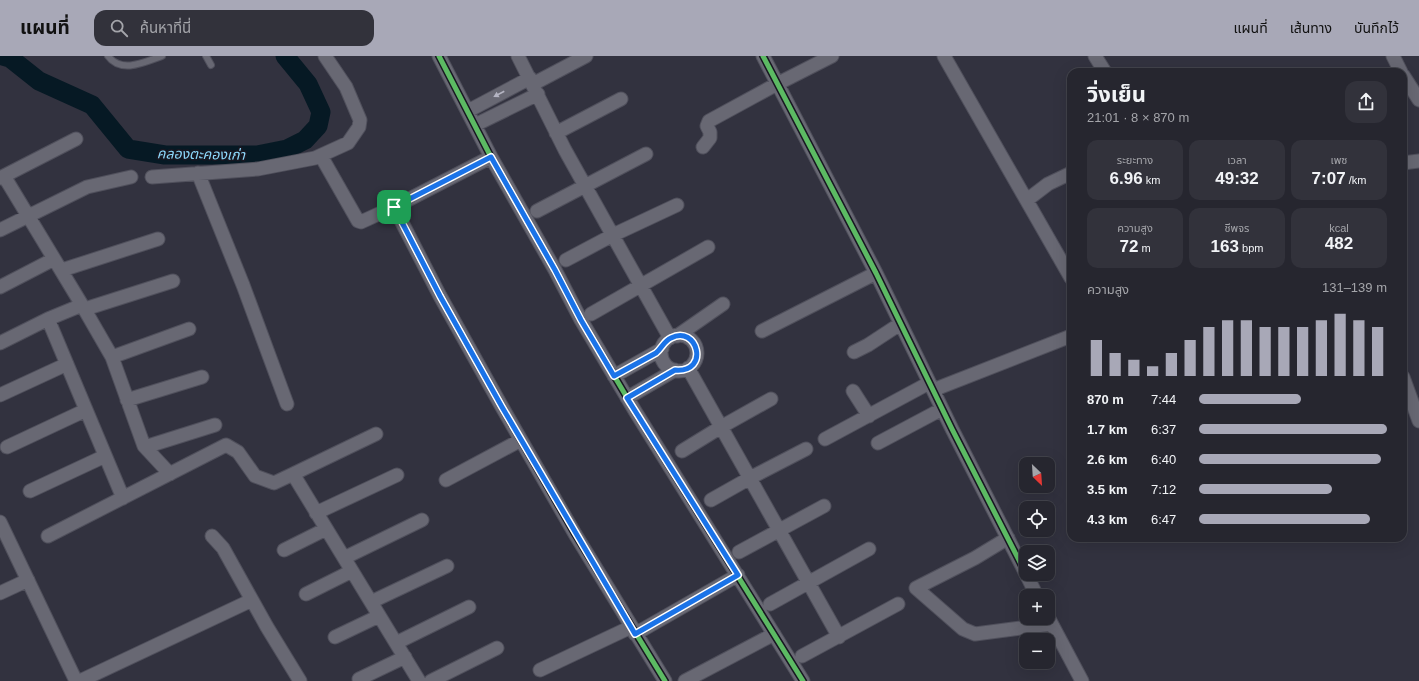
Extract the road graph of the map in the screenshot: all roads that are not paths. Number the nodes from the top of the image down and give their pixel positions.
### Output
1 (108, 56) edge
2 (162, 56) edge
3 (206, 56) edge
4 (325, 56) edge
5 (439, 56) edge
6 (518, 56) edge
7 (586, 56) edge
8 (763, 56) edge
9 (832, 56) edge
10 (944, 56) edge
11 (1096, 56) edge
12 (1393, 56) edge
13 (211, 65) dead end
14 (1103, 68) edge
15 (1399, 68) edge
16 (1407, 81) edge
17 (777, 84) junction
18 (533, 85) junction
19 (621, 99) dead end
20 (1419, 100) edge
21 (468, 111) junction
22 (475, 125) junction
23 (556, 133) junction
24 (76, 139) dead end
25 (703, 147) dead end
26 (646, 154) dead end
27 (321, 156) junction
28 (491, 157) junction
29 (1419, 161) edge
30 (1407, 162) edge
31 (198, 173) junction
32 (1067, 175) edge
33 (2, 177) edge
34 (131, 177) dead end
35 (152, 177) dead end
36 (586, 187) junction
37 (1027, 200) junction
38 (676, 205) dead end
39 (394, 207) junction
40 (536, 211) dead end
41 (28, 216) junction
42 (0, 230) edge
43 (613, 235) junction
44 (158, 239) dead end
45 (708, 247) dead end
46 (54, 259) junction
47 (566, 260) dead end
48 (62, 270) junction
49 (1067, 271) edge
50 (876, 273) junction
51 (173, 281) dead end
52 (642, 286) junction
53 (0, 287) edge
54 (723, 304) dead end
55 (84, 307) junction
56 (591, 314) dead end
57 (48, 319) junction
58 (900, 324) junction
59 (188, 329) dead end
60 (762, 332) dead end
61 (674, 337) junction
62 (1067, 337) edge
63 (0, 343) edge
64 (662, 349) junction
65 (854, 352) dead end
66 (112, 357) junction
67 (66, 364) junction
68 (688, 368) junction
69 (675, 370) junction
70 (614, 376) junction
71 (202, 377) dead end
72 (931, 386) junction
73 (1407, 388) edge
74 (853, 391) dead end
75 (0, 395) edge
76 (627, 398) junction
77 (771, 399) dead end
78 (127, 400) junction
79 (287, 404) dead end
80 (942, 409) junction
81 (86, 410) junction
82 (869, 416) junction
83 (1419, 421) edge
84 (215, 425) dead end
85 (721, 427) junction
86 (376, 434) dead end
87 (825, 439) dead end
88 (521, 440) junction
89 (878, 443) dead end
90 (7, 447) dead end
91 (145, 447) junction
92 (806, 449) dead end
93 (682, 450) dead end
94 (105, 456) junction
95 (170, 474) junction
96 (293, 474) junction
97 (397, 475) dead end
98 (750, 478) junction
99 (446, 480) dead end
100 (30, 490) dead end
101 (123, 498) junction
102 (711, 500) dead end
103 (824, 506) dead end
104 (316, 513) junction
105 (422, 520) dead end
106 (0, 522) edge
107 (326, 529) junction
108 (780, 531) junction
109 (48, 536) dead end
110 (212, 536) dead end
111 (1008, 538) junction
112 (869, 549) dead end
113 (284, 550) dead end
114 (739, 552) dead end
115 (344, 558) junction
116 (1019, 560) edge
117 (447, 566) dead end
118 (352, 571) junction
119 (738, 575) junction
120 (28, 580) junction
121 (809, 583) junction
122 (0, 593) edge
123 (306, 594) dead end
124 (252, 600) junction
125 (371, 602) junction
126 (770, 604) dead end
127 (898, 604) dead end
128 (469, 606) dead end
129 (379, 616) junction
130 (1023, 625) edge
131 (1053, 625) edge
132 (633, 630) junction
133 (774, 634) junction
134 (335, 637) dead end
135 (839, 637) junction
136 (396, 643) junction
137 (497, 648) dead end
138 (802, 656) dead end
139 (405, 657) junction
140 (540, 670) dead end
141 (359, 679) dead end
142 (76, 681) edge
143 (80, 681) edge
144 (300, 681) edge
145 (419, 681) edge
146 (431, 681) edge
147 (665, 681) edge
148 (685, 681) edge
149 (803, 681) edge
150 (1082, 681) edge

1 - 2 lane
3 - 13 lane
4 - 27 street
5 - 21 street
6 - 18 street
7 - 18 street
8 - 17 street
9 - 17 street
10 - 37 street
11 - 14 street
12 - 15 street
16 - 20 street
17 - 25 street
17 - 50 street
18 -> 21 street
18 - 22 street
18 - 23 street
19 - 23 street
21 - 22 street
22 - 28 street
23 - 36 street
24 - 33 street
26 - 36 street
27 - 31 street
27 - 39 street
28 - 39 street
28 - 70 street
29 - 30 street
31 - 35 street
31 - 79 street
32 - 37 street
33 - 41 street
34 - 41 street
36 - 40 street
36 - 43 street
37 - 49 street
38 - 43 street
39 - 88 street
41 - 42 street
41 - 46 street
43 - 47 street
43 - 52 street
44 - 48 street
45 - 52 street
46 - 48 street
46 - 53 street
48 - 55 street
50 - 58 street
50 - 60 street
51 - 55 street
52 - 56 street
52 - 61 street
54 - 61 street
55 - 57 street
55 - 66 street
57 - 63 street
57 - 67 street
58 - 65 street
58 - 72 street
59 - 66 street
61 - 64 street
61 - 68 street
62 - 72 street
64 - 69 street
64 - 70 street
66 - 78 street
67 - 75 street
67 - 81 street
68 - 69 street
68 - 85 street
69 - 76 street
70 - 76 street
71 - 78 street
72 - 80 street
72 - 82 street
73 - 83 street
74 - 82 street
76 - 119 street
77 - 85 street
78 - 91 street
80 - 89 street
80 - 111 street
81 - 90 street
81 - 94 street
82 - 87 street
84 - 91 street
85 - 93 street
85 - 98 street
86 - 96 street
88 - 99 street
88 - 132 street
91 - 95 street
92 - 98 street
94 - 100 street
94 - 101 street
95 - 96 street
95 - 101 street
96 - 104 street
97 - 104 street
98 - 102 street
98 - 108 street
101 - 109 street
103 - 108 street
104 - 107 street
105 - 115 street
106 - 120 street
107 - 113 street
107 - 115 street
108 - 114 street
108 - 121 street
110 - 124 street
111 - 116 street
111 - 130 street
112 - 121 street
115 - 118 street
117 - 125 street
118 - 123 street
118 - 125 street
119 - 132 street
119 - 133 street
120 - 122 street
120 - 142 street
121 - 126 street
121 - 135 street
124 - 143 street
124 - 144 street
125 - 129 street
127 - 135 street
128 - 136 street
129 - 134 street
129 - 136 street
131 - 150 street
132 - 140 street
132 - 147 street
133 - 148 street
133 - 149 street
135 - 138 street
136 - 139 street
137 - 146 street
139 - 141 street
139 - 145 street

